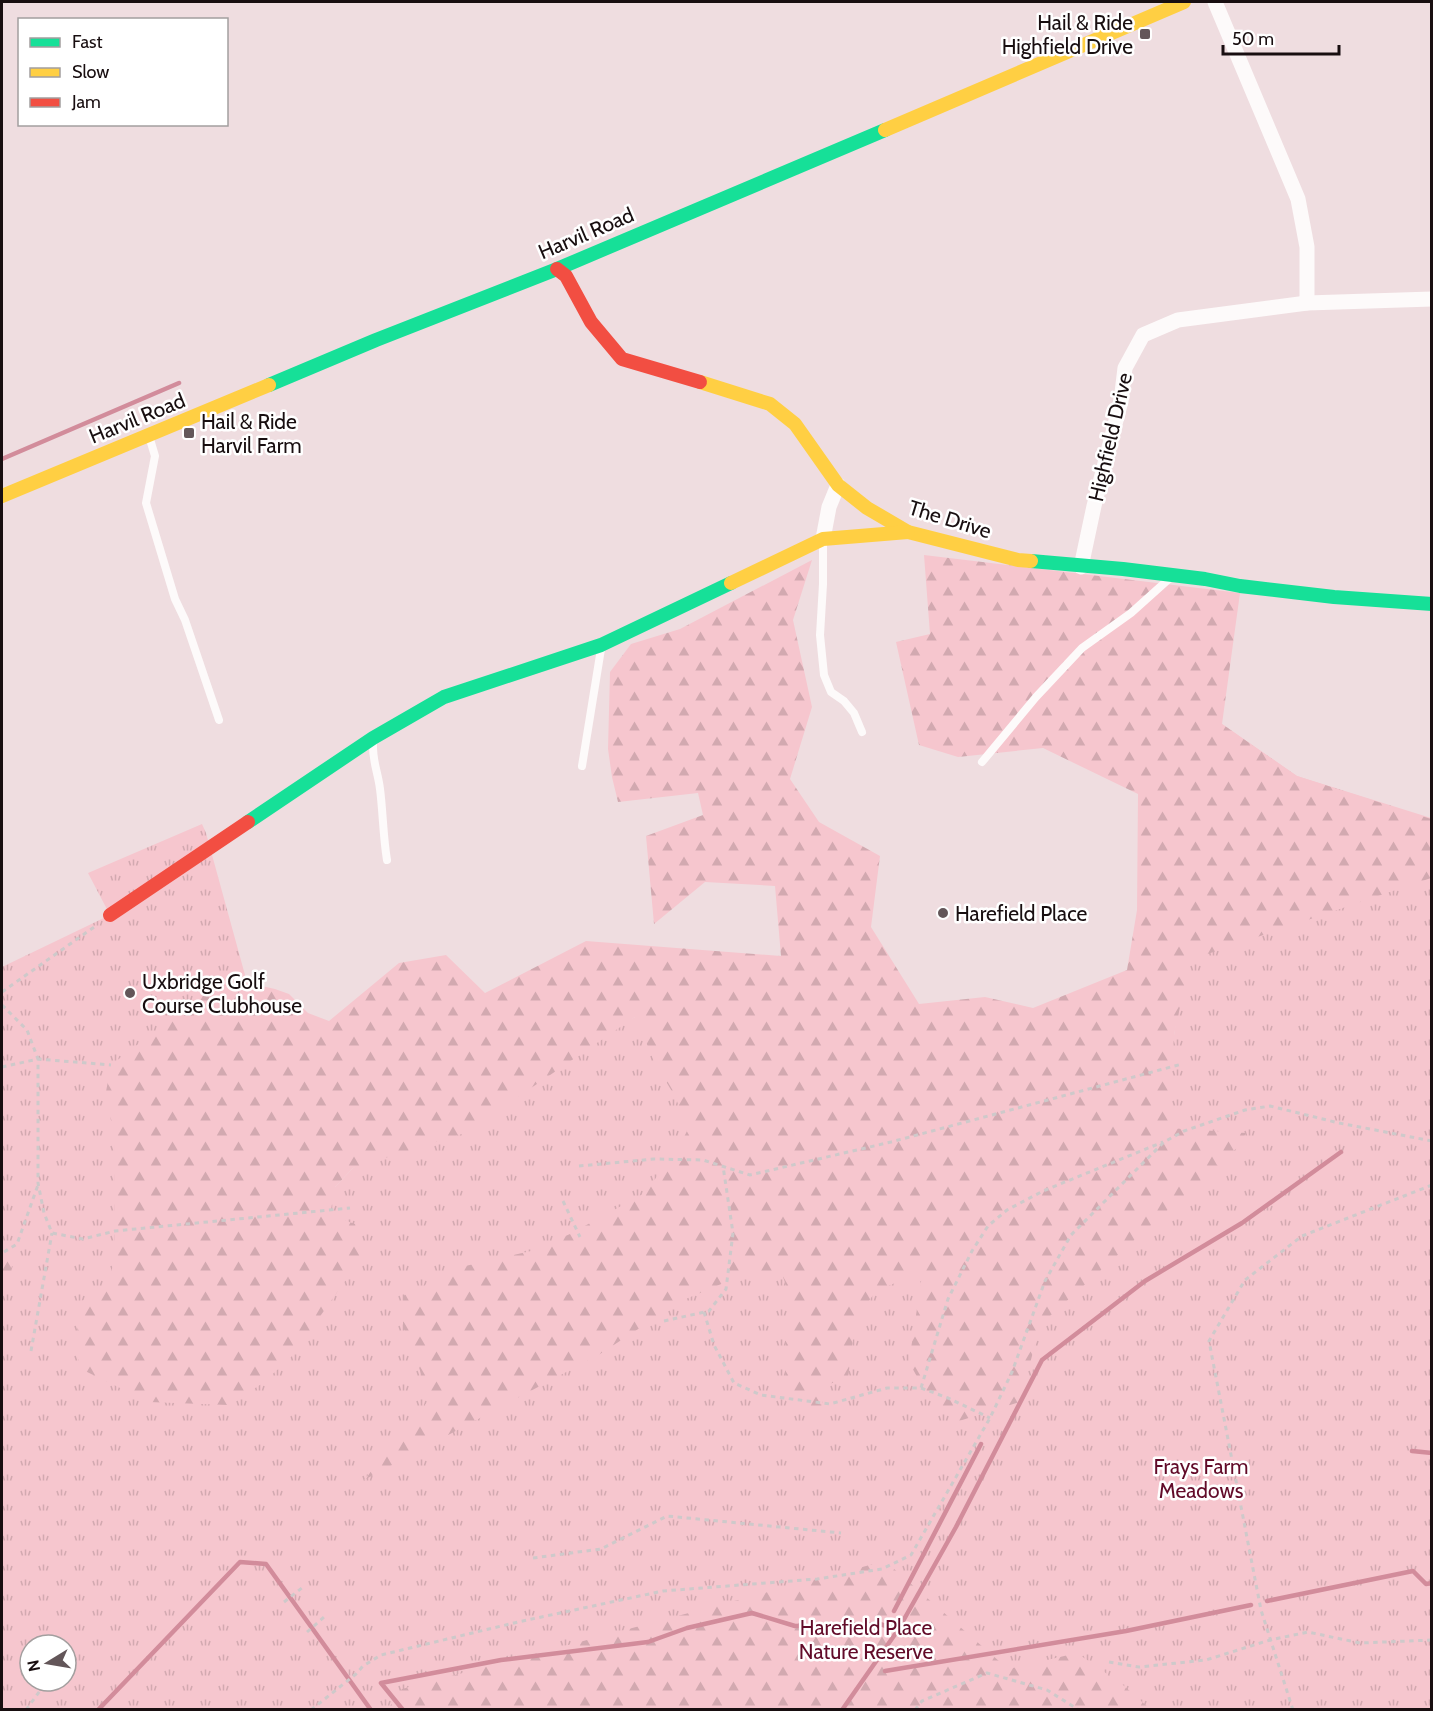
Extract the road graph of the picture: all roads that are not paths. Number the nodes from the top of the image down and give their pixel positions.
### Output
1 (1184, 2) edge
2 (1215, 2) edge
3 (557, 269) junction
4 (1431, 299) edge
5 (1307, 303) junction
6 (148, 435) junction
7 (838, 485) junction
8 (2, 496) edge
9 (908, 532) junction
10 (823, 538) junction
11 (1081, 567) junction
12 (1173, 575) junction
13 (1431, 604) edge
14 (601, 645) junction
15 (219, 720) dead end
16 (862, 732) dead end
17 (373, 738) junction
18 (982, 762) dead end
19 (582, 766) dead end
20 (387, 860) dead end
21 (110, 915) road end

1 - 3 street, Harvil Road
2 - 5 street
3 - 6 street, Harvil Road
3 - 7 street, The Drive
4 - 5 street, Highfield Drive
5 - 11 street, Highfield Drive
6 - 8 street, Harvil Road
6 - 15 lane
7 - 9 street, The Drive
7 - 10 street
9 - 10 street
9 - 11 street, The Drive
10 - 14 street
10 - 16 lane
11 - 12 street, The Drive
12 - 13 street, The Drive
12 - 18 lane
14 - 17 street
14 - 19 lane
17 - 20 lane
17 - 21 street

